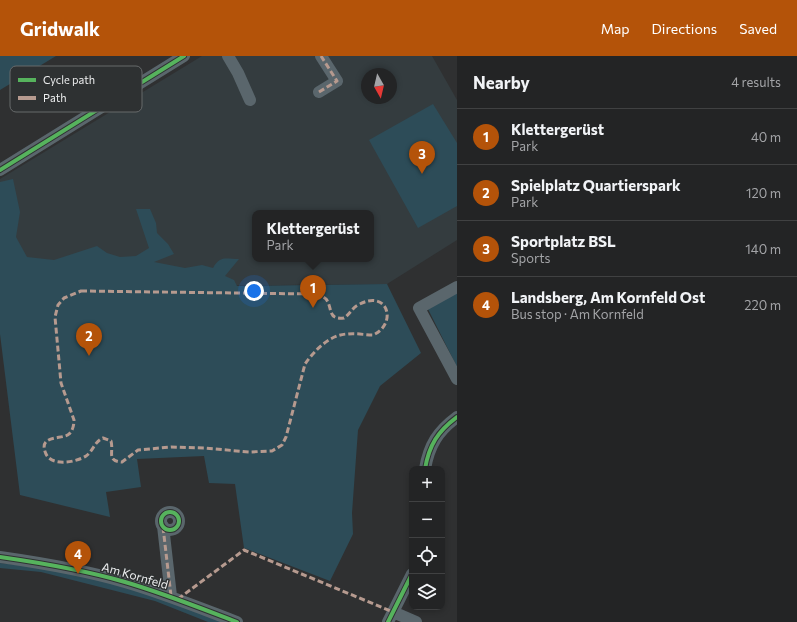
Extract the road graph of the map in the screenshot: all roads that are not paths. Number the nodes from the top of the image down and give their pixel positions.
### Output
1 (184, 56) edge
2 (228, 56) edge
3 (321, 56) edge
4 (142, 82) edge
5 (319, 92) dead end
6 (250, 100) dead end
7 (94, 112) edge
8 (0, 170) edge
9 (457, 287) edge
10 (457, 379) edge
11 (457, 417) edge
12 (426, 466) edge
13 (163, 526) dead end
14 (0, 557) edge
15 (409, 580) edge
16 (170, 596) junction
17 (391, 617) edge
18 (237, 622) edge
19 (416, 622) edge

1 - 4 street
2 - 6 street
3 - 5 street
7 - 8 street
9 - 10 street
11 - 12 street
13 - 16 street, Am Kornfeld
14 - 16 street, Am Kornfeld
15 - 17 street
16 - 18 street, Am Kornfeld
17 - 19 street

